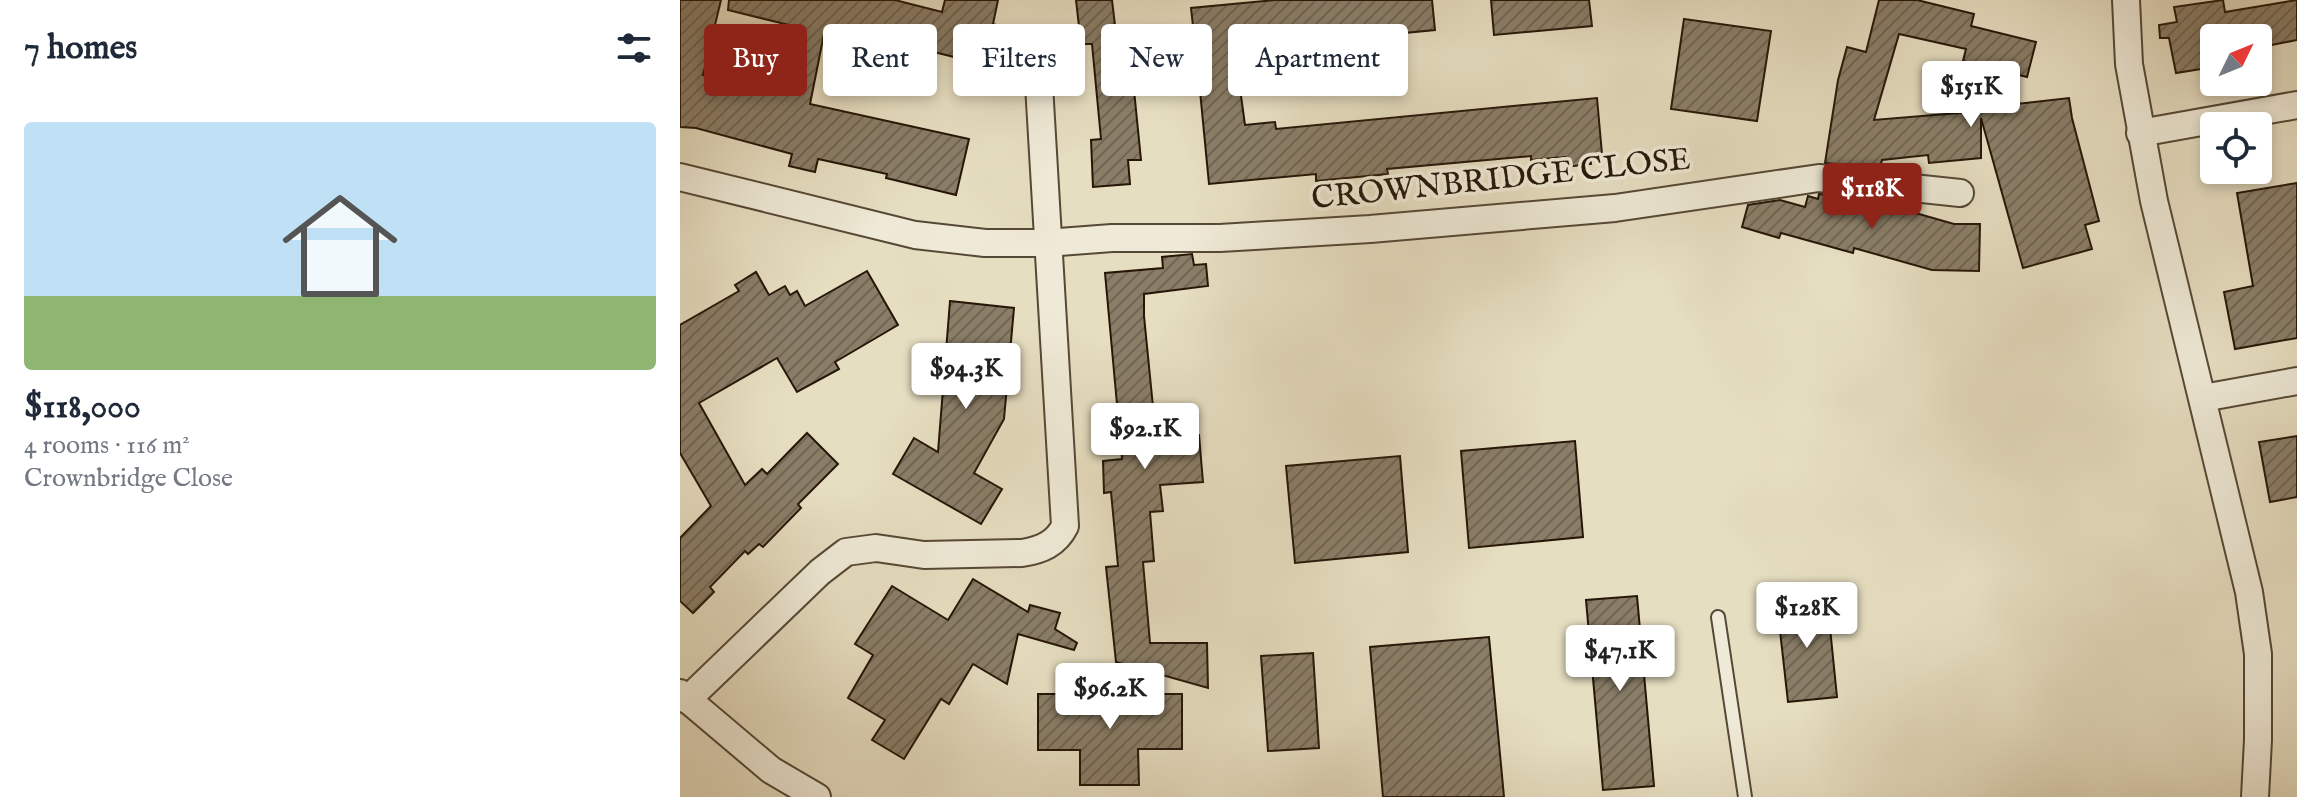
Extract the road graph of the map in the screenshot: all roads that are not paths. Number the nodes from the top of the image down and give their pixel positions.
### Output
1 (2126, 0) edge
2 (1039, 96) edge
3 (2297, 105) edge
4 (2140, 133) junction
5 (680, 177) edge
6 (1960, 193) dead end
7 (1046, 243) junction
8 (2297, 381) edge
9 (2203, 398) junction
10 (1718, 617) dead end
11 (684, 697) edge
12 (817, 797) edge
13 (1745, 797) edge
14 (2255, 797) edge

1 - 4 street
2 - 7 street
3 - 4 street
4 - 9 street
5 - 7 street, CROWNBRIDGE CLOSE
6 - 7 street, CROWNBRIDGE CLOSE
7 - 11 street
8 - 9 street
9 - 14 street
10 - 13 lane
11 - 12 street

